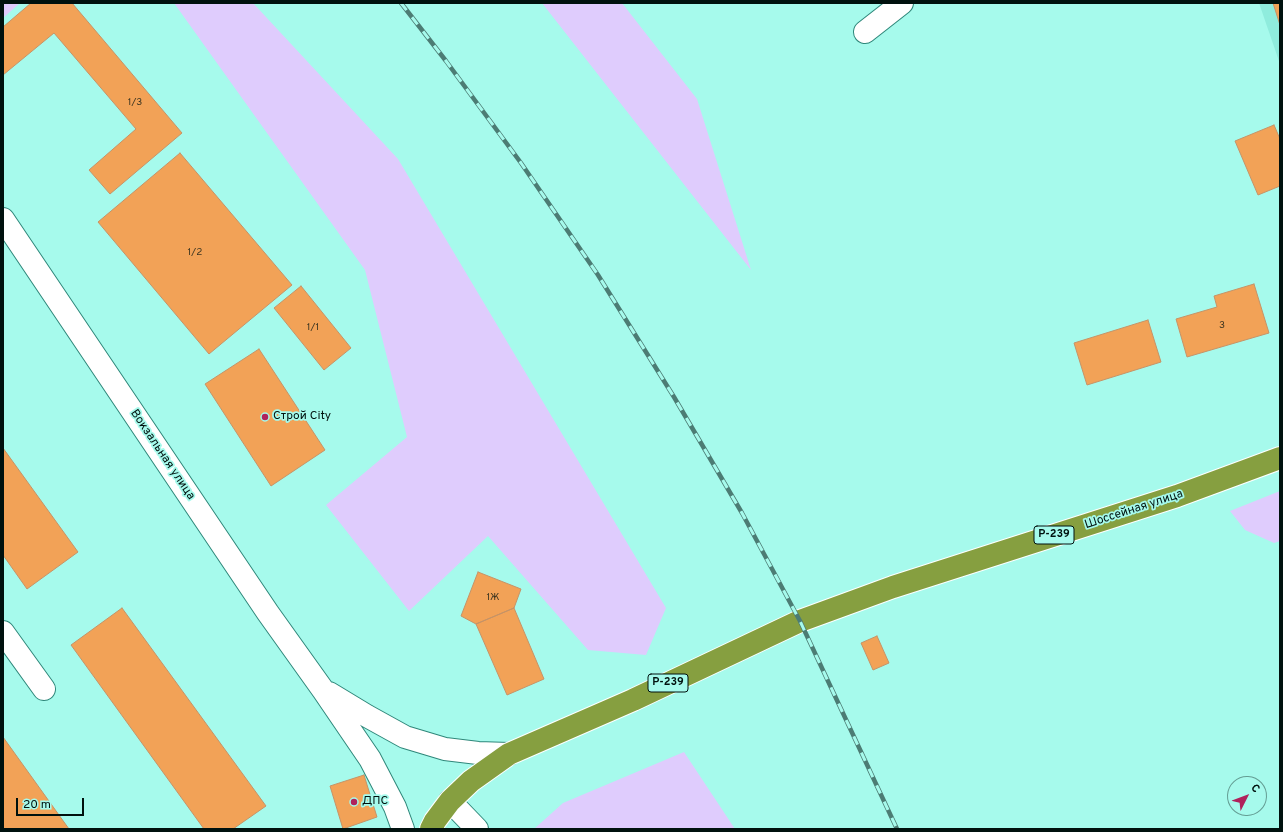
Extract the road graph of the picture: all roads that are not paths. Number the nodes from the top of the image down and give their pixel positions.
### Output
1 (902, 3) edge
2 (865, 32) dead end
3 (3, 219) edge
4 (1280, 458) edge
5 (3, 632) edge
6 (44, 689) dead end
7 (323, 690) junction
8 (509, 754) junction
9 (450, 801) junction
10 (403, 829) edge
11 (432, 829) edge
12 (477, 829) edge

1 - 2 street
3 - 7 street, Вокзальная улица
4 - 8 highway, Шоссейная улица / Р-239
5 - 6 street
7 - 8 street
7 - 10 street, Вокзальная улица
8 - 9 highway, Р-239
9 - 11 highway, Р-239
9 - 12 street

